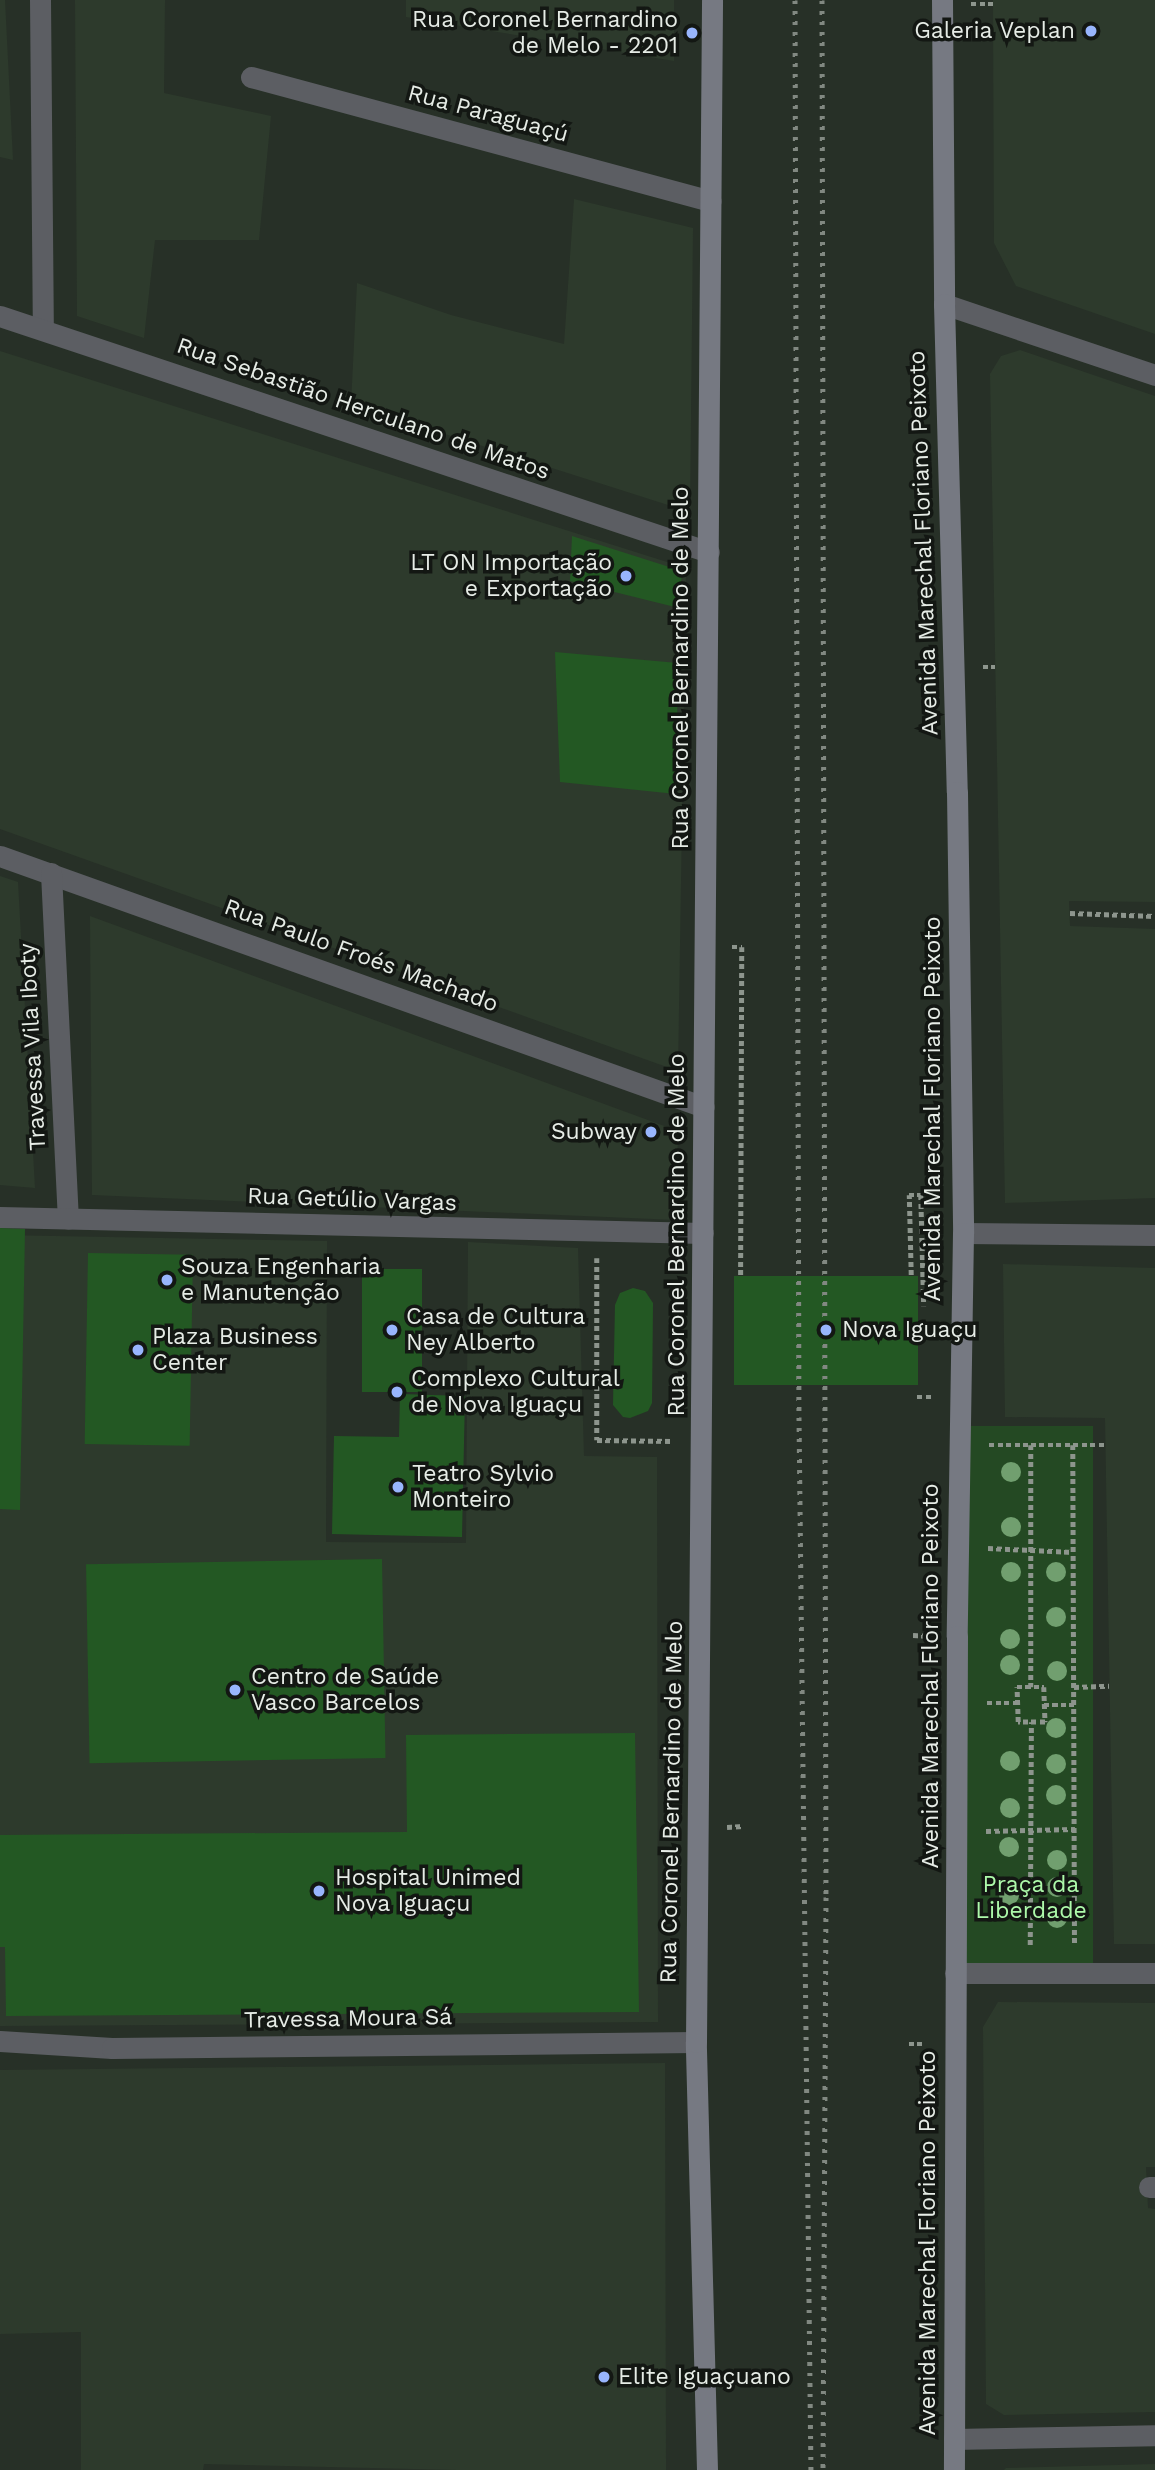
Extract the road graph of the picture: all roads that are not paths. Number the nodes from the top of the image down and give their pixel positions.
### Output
1 (40, 0) edge
2 (712, 0) edge
3 (942, 0) edge
4 (251, 77) dead end
5 (711, 201) junction
6 (944, 304) junction
7 (0, 316) edge
8 (43, 329) junction
9 (1155, 375) edge
10 (709, 552) junction
11 (0, 856) edge
12 (51, 873) junction
13 (704, 1107) junction
14 (0, 1217) edge
15 (68, 1219) junction
16 (703, 1233) junction
17 (962, 1233) junction
18 (1155, 1235) edge
19 (955, 1973) junction
20 (1155, 1973) edge
21 (0, 2041) edge
22 (696, 2042) junction
23 (1155, 2435) edge
24 (954, 2439) junction
25 (707, 2470) edge
26 (954, 2470) edge

1 - 8 street
2 - 5 main road, Rua Coronel Bernardino de Melo
3 - 6 main road, Avenida Marechal Floriano Peixoto
4 - 5 street, Rua Paraguaçú
5 - 10 main road, Rua Coronel Bernardino de Melo
6 - 9 street
6 - 17 main road, Avenida Marechal Floriano Peixoto
7 - 8 street, Rua Sebastião Herculano de Matos
8 - 10 street, Rua Sebastião Herculano de Matos
10 - 13 main road, Rua Coronel Bernardino de Melo
11 - 12 street, Rua Paulo Froés Machado
12 - 13 street, Rua Paulo Froés Machado
12 - 15 street, Travessa Vila Iboty
13 - 16 main road, Rua Coronel Bernardino de Melo
14 - 15 street, Rua Getúlio Vargas
15 - 16 street, Rua Getúlio Vargas
16 - 22 main road, Rua Coronel Bernardino de Melo
17 - 18 street
17 - 19 main road, Avenida Marechal Floriano Peixoto
19 - 20 street
19 - 24 main road, Avenida Marechal Floriano Peixoto
21 - 22 street, Travessa Moura Sá
22 - 25 main road, Rua Coronel Bernardino de Melo
23 - 24 street
24 - 26 main road, Avenida Marechal Floriano Peixoto

